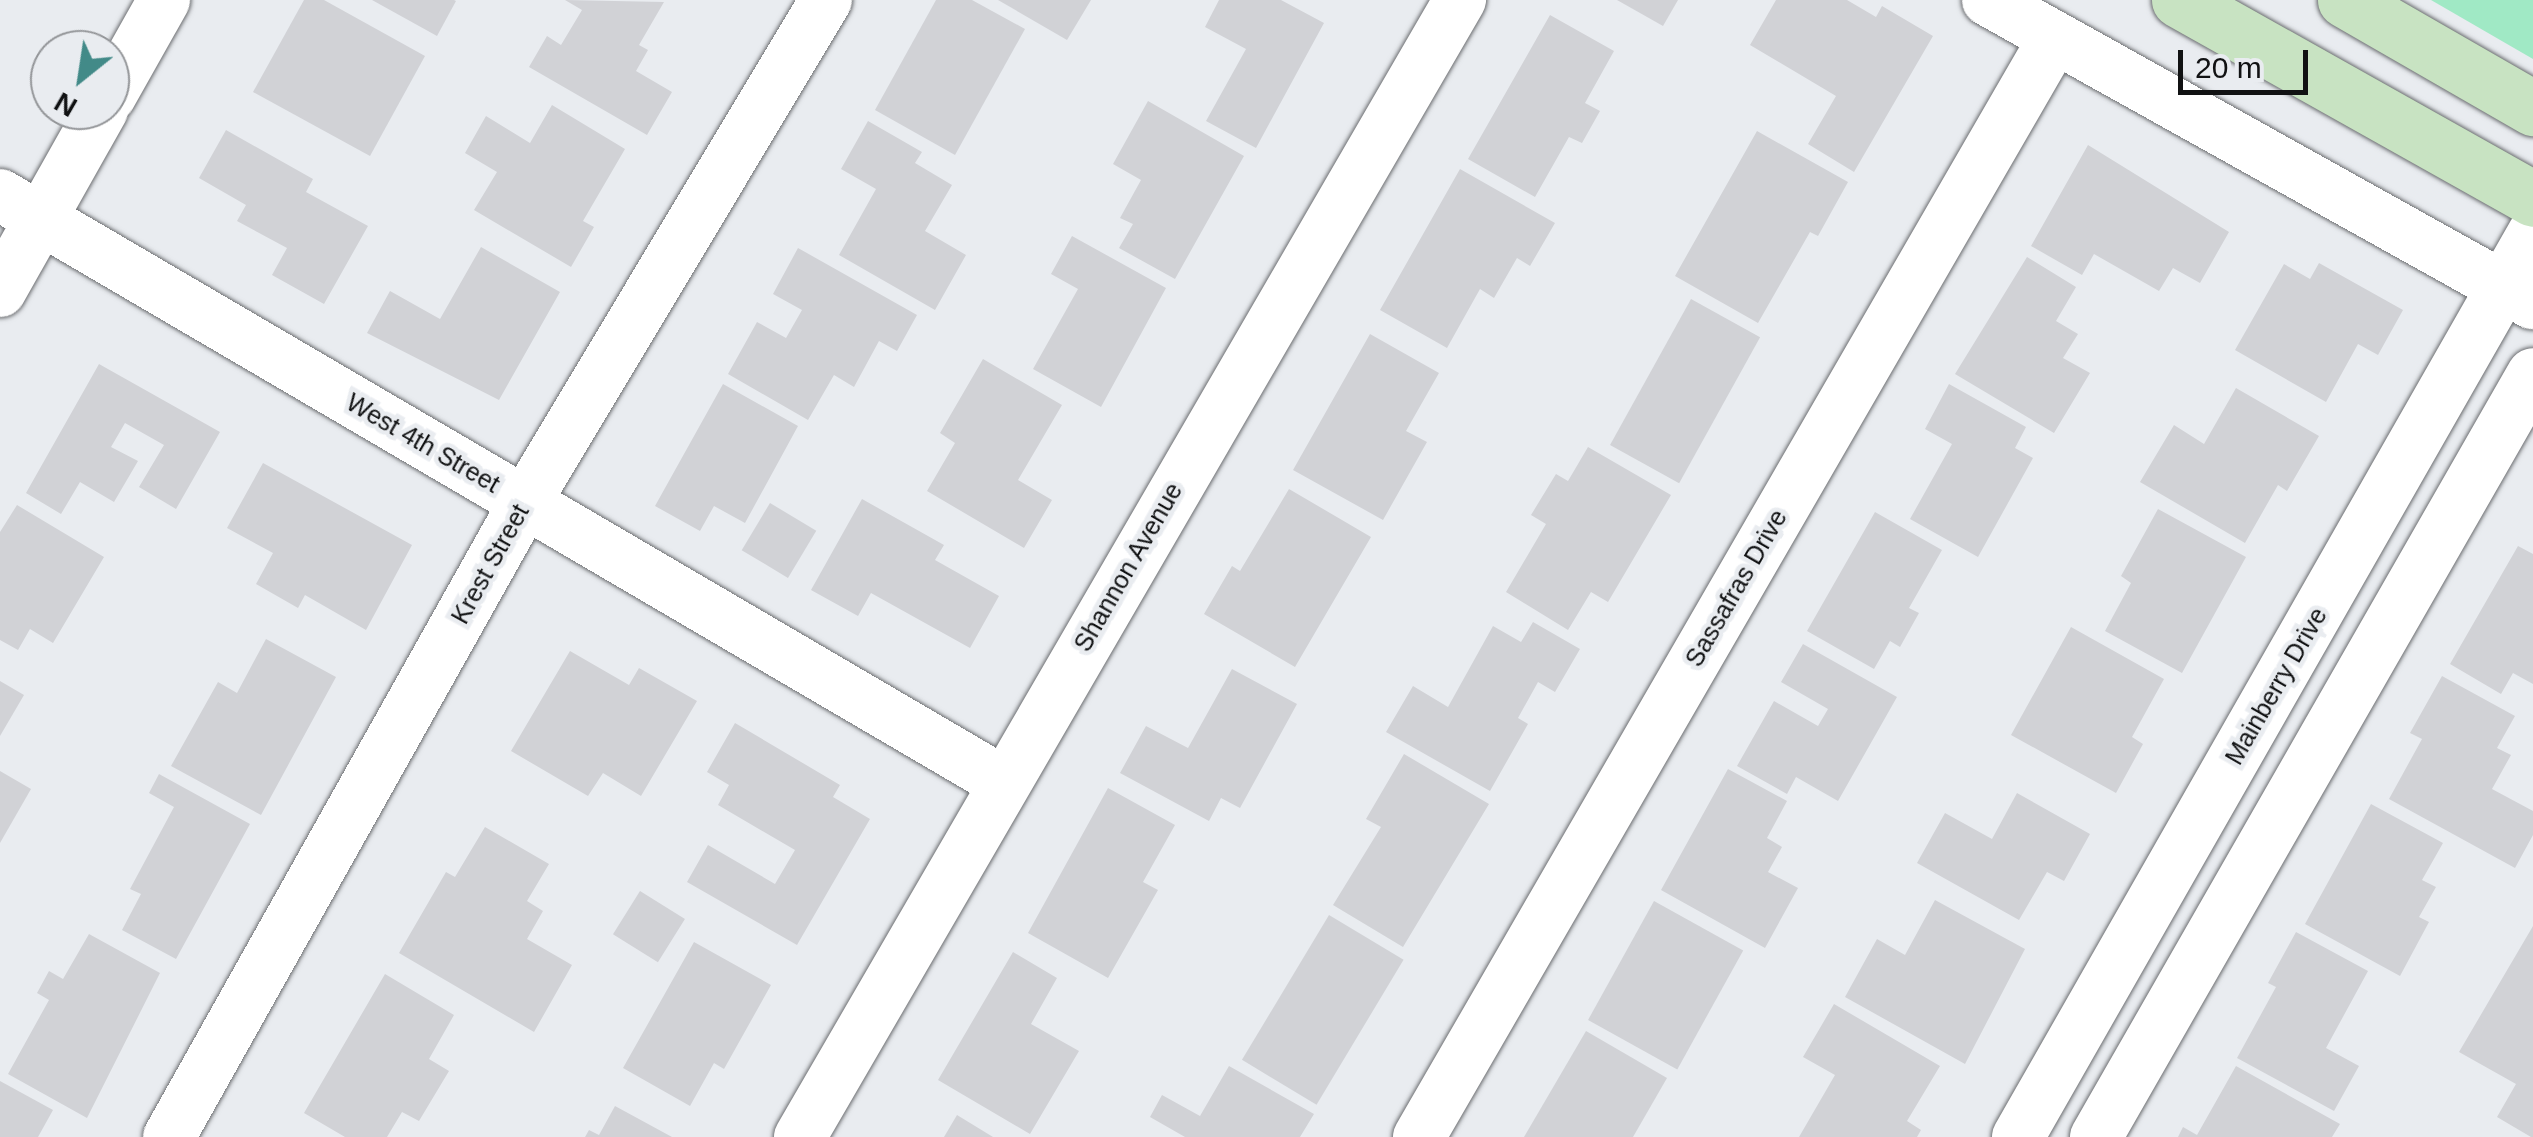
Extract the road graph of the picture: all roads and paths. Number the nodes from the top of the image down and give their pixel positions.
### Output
1 (164, 0) edge
2 (826, 0) edge
3 (1460, 0) edge
4 (1988, 0) edge
5 (2178, 0) edge
6 (2345, 0) edge
7 (2054, 39) junction
8 (130, 60) edge
9 (2533, 108) edge
10 (85, 130) edge
11 (2533, 199) edge
12 (20, 207) edge
13 (2533, 234) edge
14 (0, 291) edge
15 (2518, 295) edge
16 (2533, 374) edge
17 (525, 502) junction
18 (1002, 782) junction
19 (169, 1137) edge
20 (800, 1137) edge
21 (1419, 1137) edge
22 (2018, 1137) edge
23 (2096, 1137) edge

1 - 8 street
2 - 17 street, Krest Street
3 - 18 street, Shannon Avenue
4 - 7 street
5 - 11 main road
6 - 9 main road
7 - 15 street
7 - 21 street, Sassafras Drive
10 - 12 street
12 - 14 street
12 - 17 street, West 4th Street
13 - 15 street, Mainberry Drive
15 - 22 street, Mainberry Drive
16 - 23 street
17 - 18 street, West 4th Street
17 - 19 street, Krest Street
18 - 20 street, Shannon Avenue

